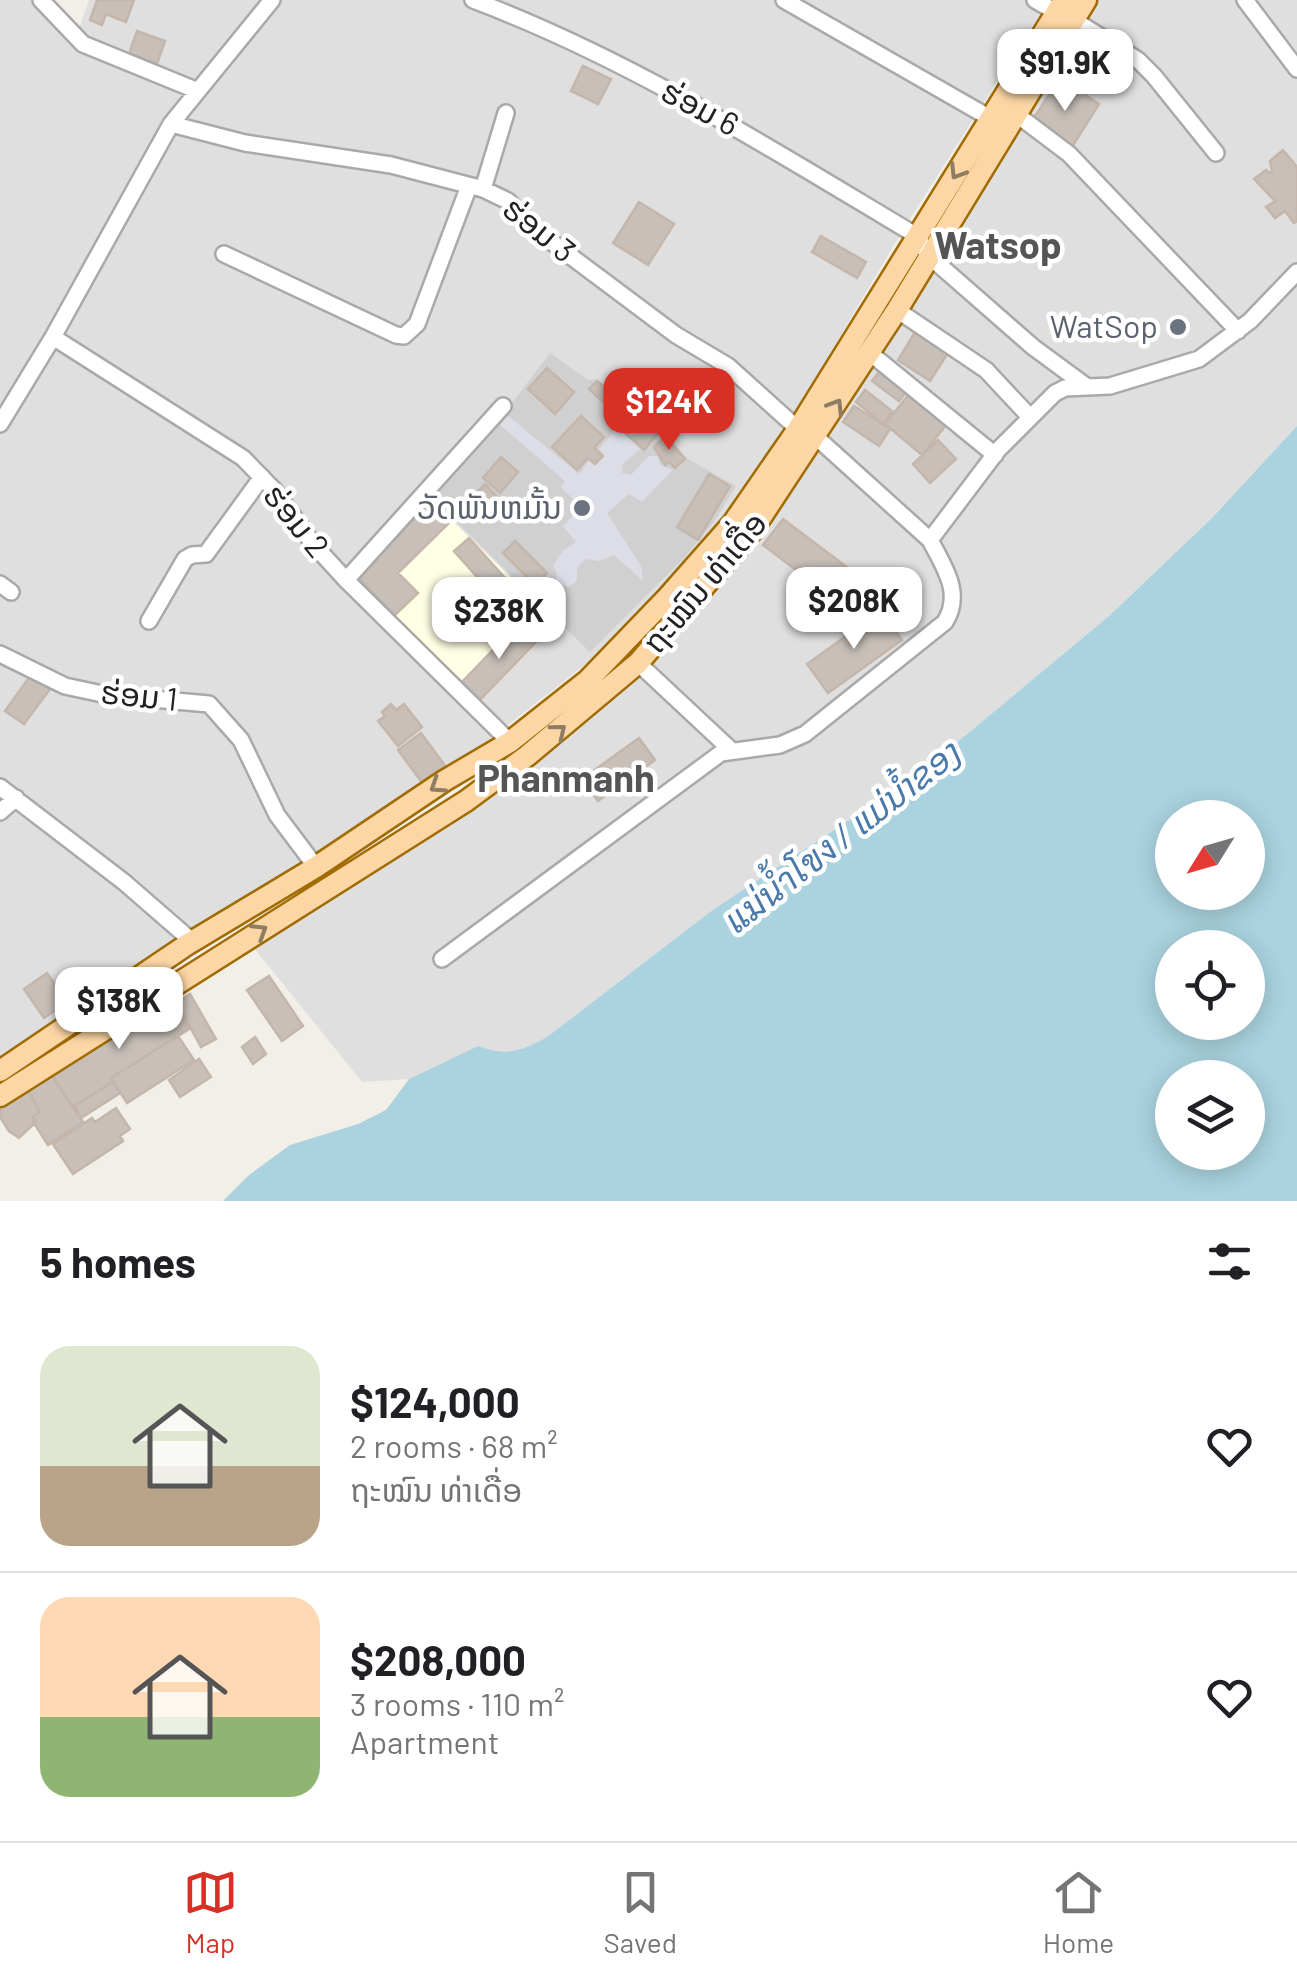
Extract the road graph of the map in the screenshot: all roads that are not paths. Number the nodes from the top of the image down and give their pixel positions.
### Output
1 (41, 0) edge
2 (272, 0) edge
3 (472, 0) edge
4 (784, 0) edge
5 (1035, 0) edge
6 (1086, 0) edge
7 (1245, 0) edge
8 (1065, 11) edge
9 (1297, 69) edge
10 (198, 90) junction
11 (506, 113) dead end
12 (1016, 114) junction
13 (990, 118) junction
14 (171, 124) junction
15 (1216, 153) dead end
16 (476, 187) junction
17 (917, 236) junction
18 (224, 254) dead end
19 (929, 256) junction
20 (1297, 272) edge
21 (897, 310) junction
22 (1238, 331) junction
23 (53, 337) junction
24 (870, 352) junction
25 (1086, 386) junction
26 (503, 406) dead end
27 (1030, 418) junction
28 (0, 424) edge
29 (807, 433) junction
30 (994, 455) junction
31 (262, 477) junction
32 (930, 540) junction
33 (346, 580) junction
34 (149, 621) dead end
35 (0, 654) edge
36 (638, 663) junction
37 (510, 742) junction
38 (732, 750) junction
39 (0, 787) edge
40 (16, 798) junction
41 (0, 812) edge
42 (316, 867) junction
43 (190, 943) junction
44 (442, 959) dead end
45 (202, 967) junction
46 (0, 1072) edge
47 (0, 1096) edge

1 - 10 street
2 - 10 street
3 - 17 street, ຮ່ອມ 6
4 - 13 street
5 - 8 street
6 - 8 main road, ຖະໝົນ ທ່າເດື່ອ
7 - 9 street
8 - 12 main road, ຖະໝົນ ທ່າເດື່ອ
8 - 13 main road, ຖະໝົນ ທ່າເດື່ອ
8 - 15 street
10 - 14 street
11 - 16 street
12 - 19 main road, ຖະໝົນ ທ່າເດື່ອ
12 - 22 street
13 -> 17 main road, ຖະໝົນ ທ່າເດື່ອ
14 - 16 street, ຮ່ອມ 3
14 - 23 street
16 - 18 street
16 - 29 street, ຮ່ອມ 3
17 - 19 street
17 - 29 main road, ຖະໝົນ ທ່າເດື່ອ
19 - 21 main road, ຖະໝົນ ທ່າເດື່ອ
19 - 25 street
20 - 22 street
21 - 24 main road, ຖະໝົນ ທ່າເດື່ອ
21 - 27 street
22 - 25 street
23 - 28 street
23 - 31 street, ຮ່ອມ 2
29 -> 24 main road, ຖະໝົນ ທ່າເດື່ອ
24 - 30 street
25 - 27 street
26 - 33 street
27 - 30 street
29 - 32 street, ຮ່ອມ 3
29 - 36 main road, ຖະໝົນ ທ່າເດື່ອ
29 - 37 main road, ຖະໝົນ ທ່າເດື່ອ
30 - 32 street
31 - 33 street, ຮ່ອມ 2
31 - 34 street
32 - 38 street
33 - 37 street, ຮ່ອມ 2
35 - 42 street, ຮ່ອມ 1
36 - 38 street
45 -> 36 main road, ຖະໝົນ ທ່າເດື່ອ
37 -> 42 main road, ຖະໝົນ ທ່າເດື່ອ
38 - 44 street
39 - 40 street
40 - 41 street
40 - 43 street
42 - 43 main road, ຖະໝົນ ທ່າເດື່ອ
43 - 45 main road
43 - 46 main road, ຖະໝົນ ທ່າເດື່ອ
45 - 47 main road, ຖະໝົນ ທ່າເດື່ອ

